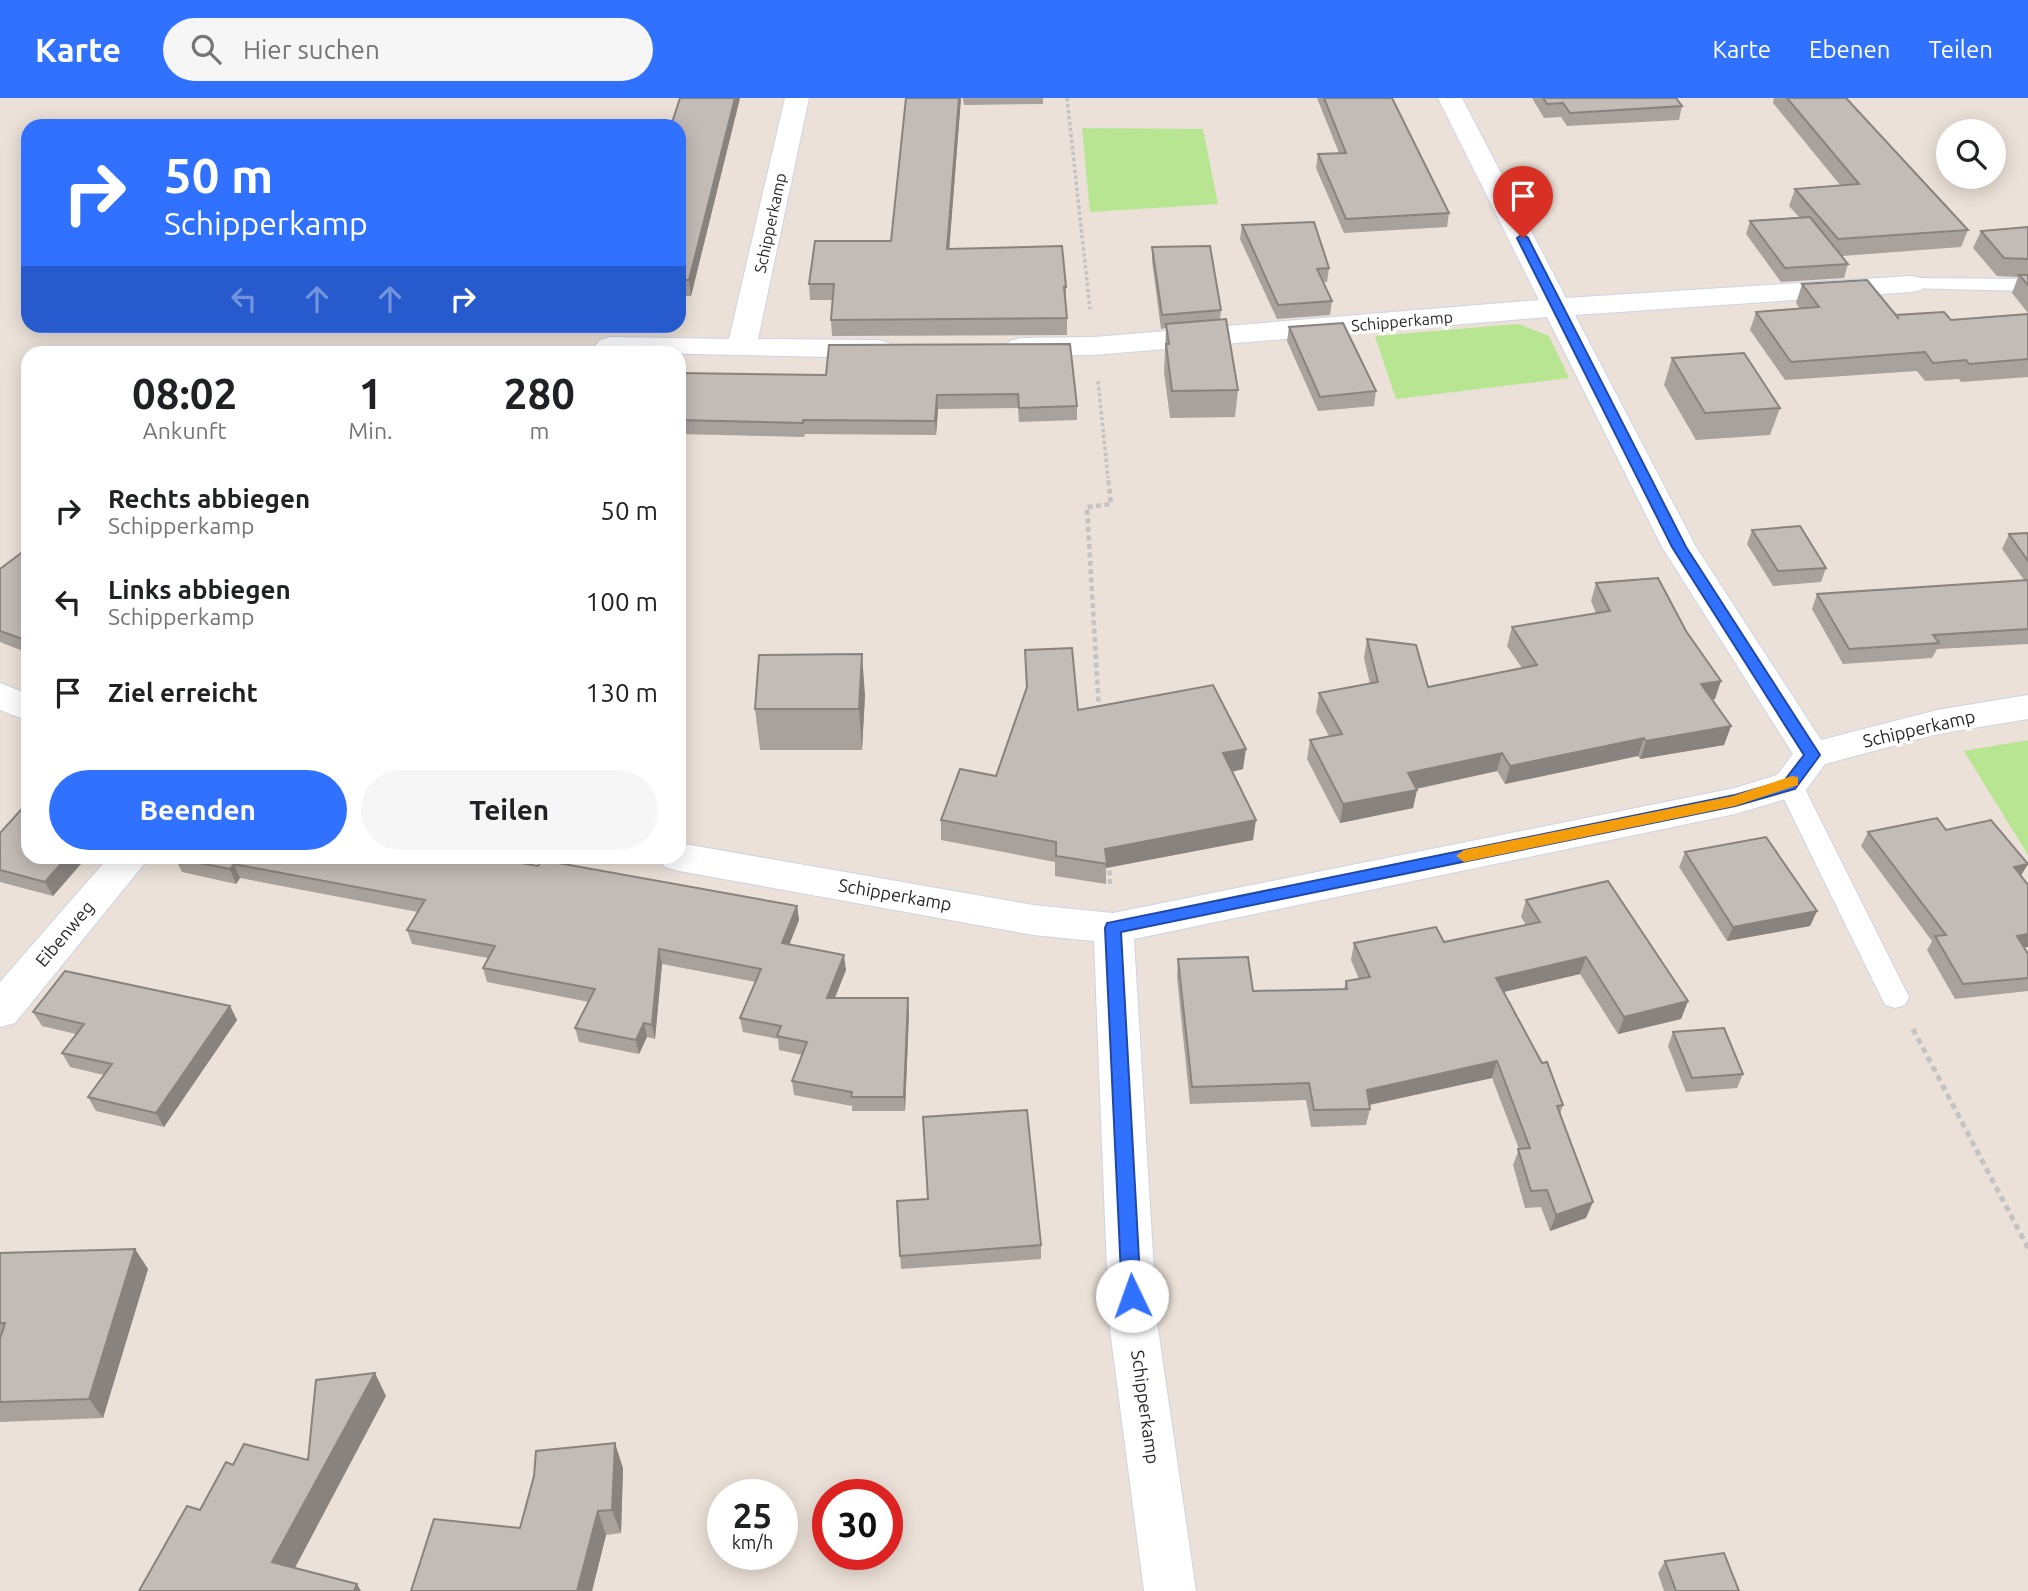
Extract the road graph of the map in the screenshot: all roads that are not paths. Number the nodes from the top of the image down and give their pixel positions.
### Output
1 (797, 98) edge
2 (1450, 98) edge
3 (1911, 284) joint
4 (2028, 285) edge
5 (1559, 307) junction
6 (686, 347) edge
7 (742, 348) junction
8 (906, 348) edge
9 (986, 348) edge
10 (0, 695) edge
11 (21, 706) edge
12 (2028, 707) edge
13 (1801, 770) junction
14 (686, 858) edge
15 (125, 864) edge
16 (1113, 928) junction
17 (1895, 997) road end
18 (0, 1012) edge
19 (1170, 1591) edge

1 - 7 street, Schipperkamp
2 - 5 street
3 - 4 lane
3 - 5 street, Schipperkamp
5 - 9 street, Schipperkamp
5 - 13 street
6 - 7 street
7 - 8 street
10 - 11 street
12 - 13 street, Schipperkamp
13 - 16 street, Schipperkamp
13 - 17 lane
14 - 16 street, Schipperkamp
15 - 18 street, Eibenweg
16 - 19 street, Schipperkamp

